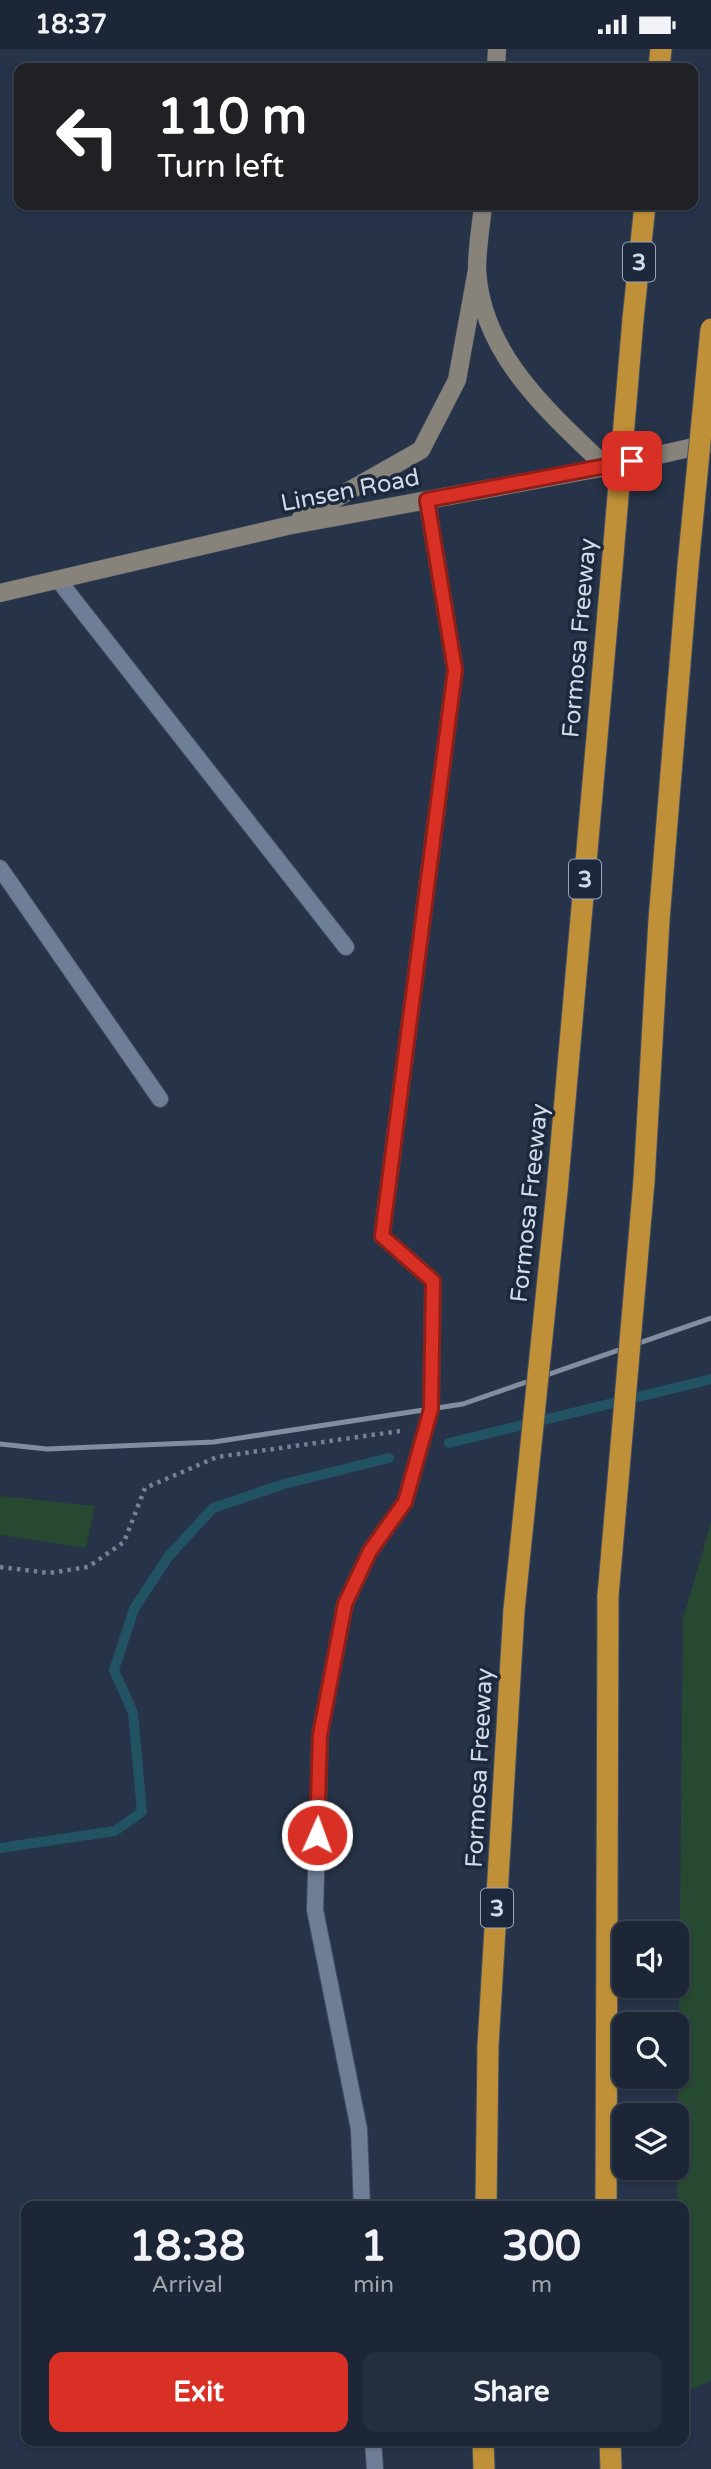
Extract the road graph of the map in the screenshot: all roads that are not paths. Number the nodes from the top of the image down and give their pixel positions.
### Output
1 (483, 210) edge
2 (645, 210) edge
3 (477, 270) junction
4 (711, 329) edge
5 (711, 443) edge
6 (606, 467) junction
7 (427, 500) junction
8 (287, 526) junction
9 (59, 582) junction
10 (0, 593) edge
11 (0, 868) edge
12 (346, 947) dead end
13 (160, 1099) dead end
14 (362, 2201) edge
15 (486, 2201) edge
16 (606, 2201) edge
17 (373, 2446) edge
18 (482, 2446) edge
19 (610, 2446) edge
20 (375, 2469) edge
21 (484, 2469) edge
22 (611, 2469) edge

1 - 3 main road
2 - 15 highway, Formosa Freeway / 3, bridge
3 - 6 main road
3 - 8 main road
4 - 16 highway, bridge
5 - 6 main road, Linsen Road
6 - 7 main road, Linsen Road
7 - 8 main road, Linsen Road
7 - 14 lane
8 - 9 main road, Linsen Road
9 - 10 main road, Linsen Road
9 - 12 lane
11 - 13 lane
17 - 20 lane
18 - 21 highway
19 - 22 highway

